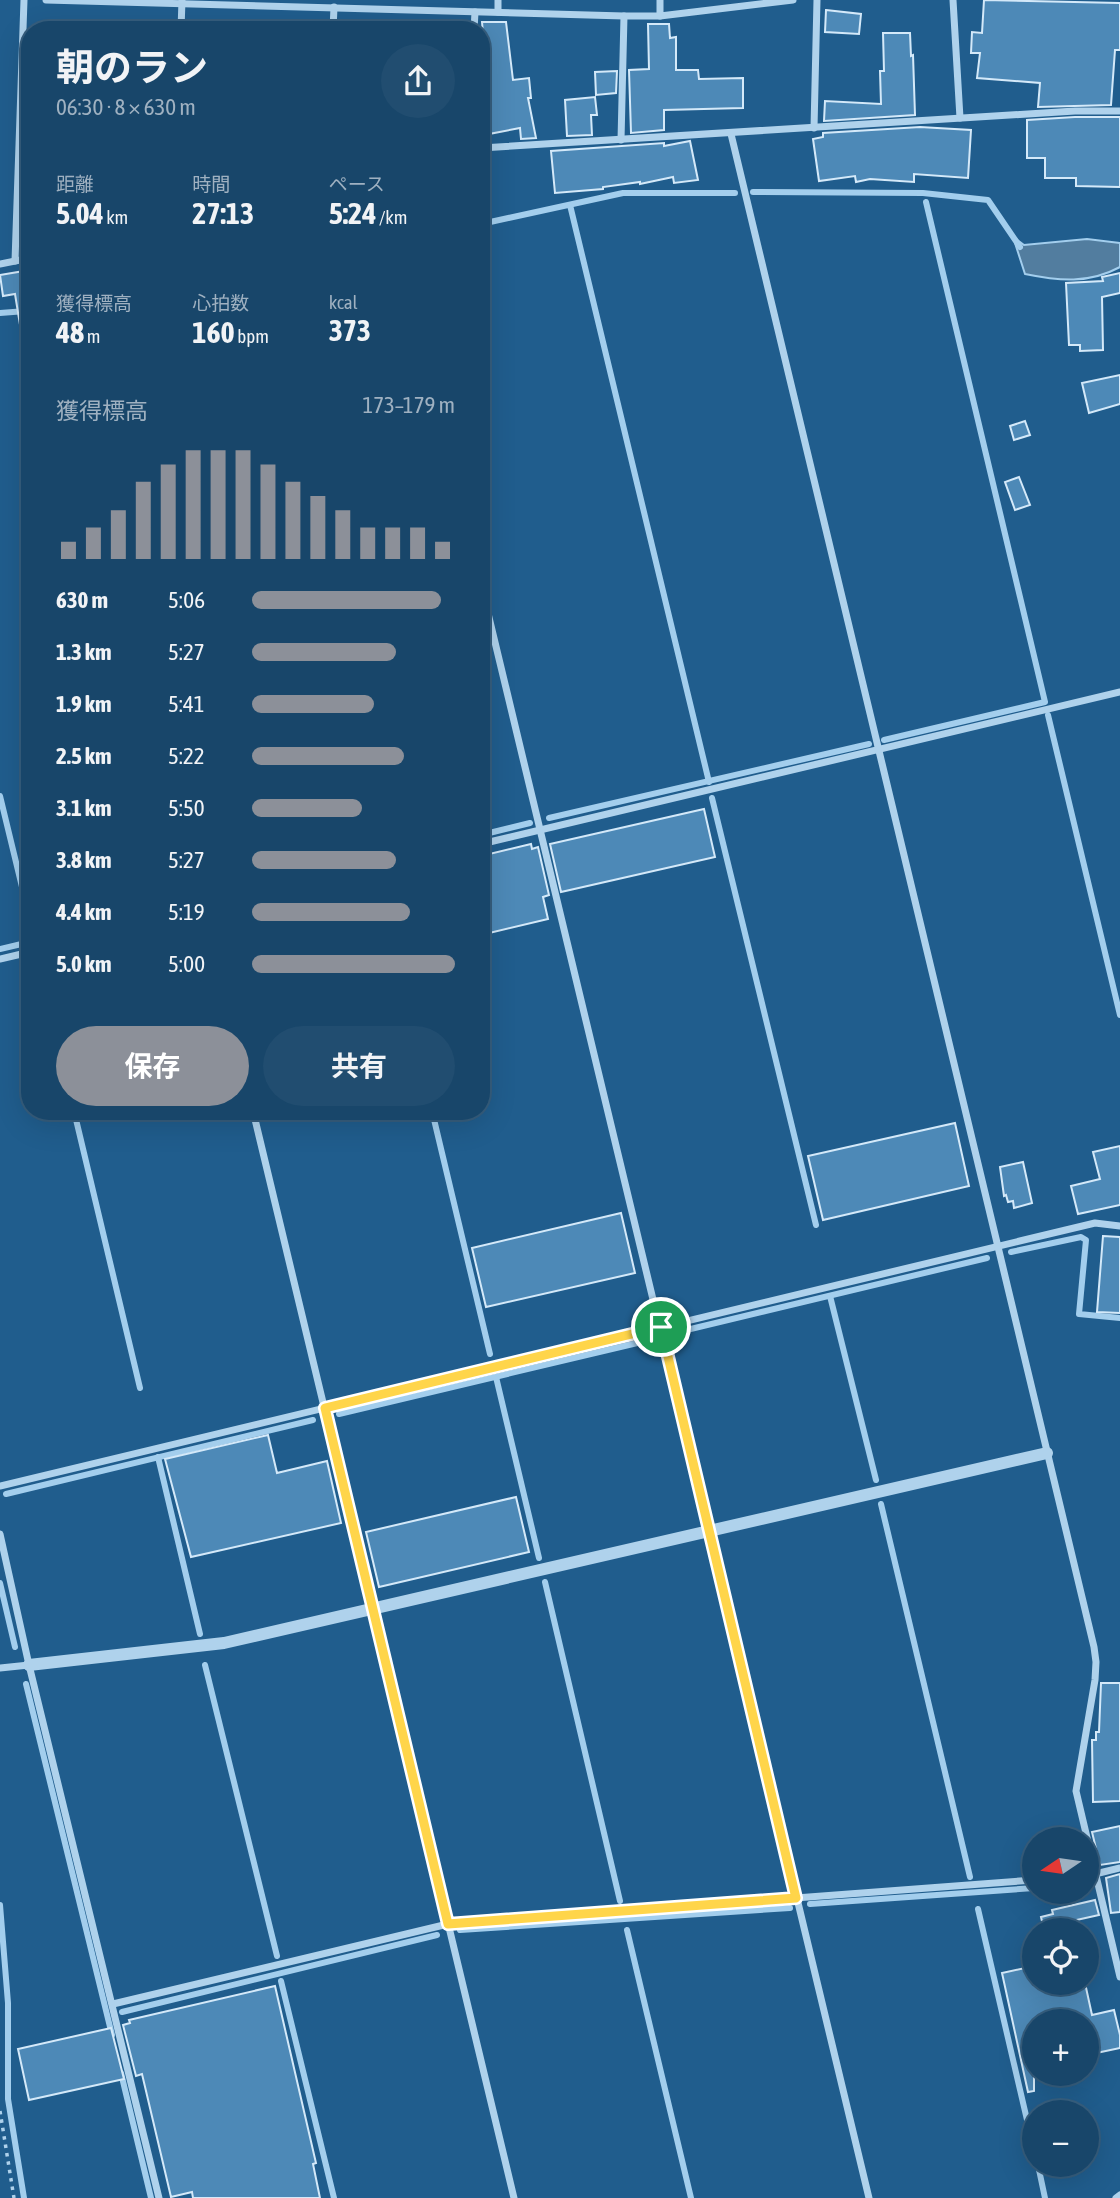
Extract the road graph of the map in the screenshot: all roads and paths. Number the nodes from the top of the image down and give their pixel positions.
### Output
1 (24, 0) edge
2 (46, 0) edge
3 (498, 0) edge
4 (660, 0) edge
5 (793, 0) edge
6 (817, 0) edge
7 (953, 0) edge
8 (182, 2) edge
9 (338, 5) edge
10 (475, 12) junction
11 (498, 12) junction
12 (624, 16) junction
13 (660, 16) junction
14 (23, 21) edge
15 (181, 21) edge
16 (474, 21) edge
17 (21, 87) edge
18 (1120, 111) edge
19 (960, 118) junction
20 (814, 128) junction
21 (731, 134) junction
22 (621, 140) junction
23 (490, 147) edge
24 (21, 260) edge
25 (15, 261) junction
26 (0, 264) edge
27 (490, 621) edge
28 (1120, 692) edge
29 (878, 750) junction
30 (540, 829) junction
31 (490, 842) edge
32 (21, 954) edge
33 (0, 959) edge
34 (255, 1120) edge
35 (1120, 1226) edge
36 (998, 1247) junction
37 (661, 1327) junction
38 (325, 1408) junction
39 (1047, 1453) junction
40 (0, 1486) edge
41 (709, 1530) junction
42 (0, 1534) edge
43 (372, 1609) junction
44 (29, 1665) junction
45 (0, 1668) edge
46 (1082, 1827) edge
47 (1120, 1868) edge
48 (1099, 1873) edge
49 (1022, 1881) edge
50 (796, 1898) junction
51 (1099, 1903) edge
52 (448, 1924) junction
53 (1120, 1978) edge
54 (113, 2004) junction
55 (0, 2111) edge
56 (14, 2198) edge
57 (159, 2198) edge
58 (514, 2198) edge
59 (869, 2198) edge

1 - 14 street
2 - 8 street
3 - 11 street
4 - 13 street
5 - 13 street
6 - 20 street
7 - 19 street
8 - 9 street
8 - 15 street
9 - 10 street
10 - 11 street
10 - 16 street
11 - 12 street
12 - 13 street
12 - 22 street
17 - 25 street
18 - 19 street
19 - 20 street
20 - 21 street
21 - 22 street
21 - 29 street
22 - 23 street
24 - 25 street
25 - 26 street
27 - 30 street
28 - 29 street
29 - 30 street
29 - 36 street
30 - 31 street
30 - 37 street
32 - 33 street
34 - 38 street
35 - 36 street
36 - 37 street
36 - 39 street
37 - 38 street
37 - 41 street
38 - 40 street
38 - 43 street
39 - 41 street
39 - 46 street
41 - 43 street
41 - 50 street
42 - 44 street
43 - 44 street
43 - 52 street
44 - 45 street
44 - 54 street
47 - 48 street
49 - 50 street
50 - 52 street
50 - 59 street
51 - 53 street
52 - 54 street
52 - 58 street
54 - 57 street
55 - 56 path

